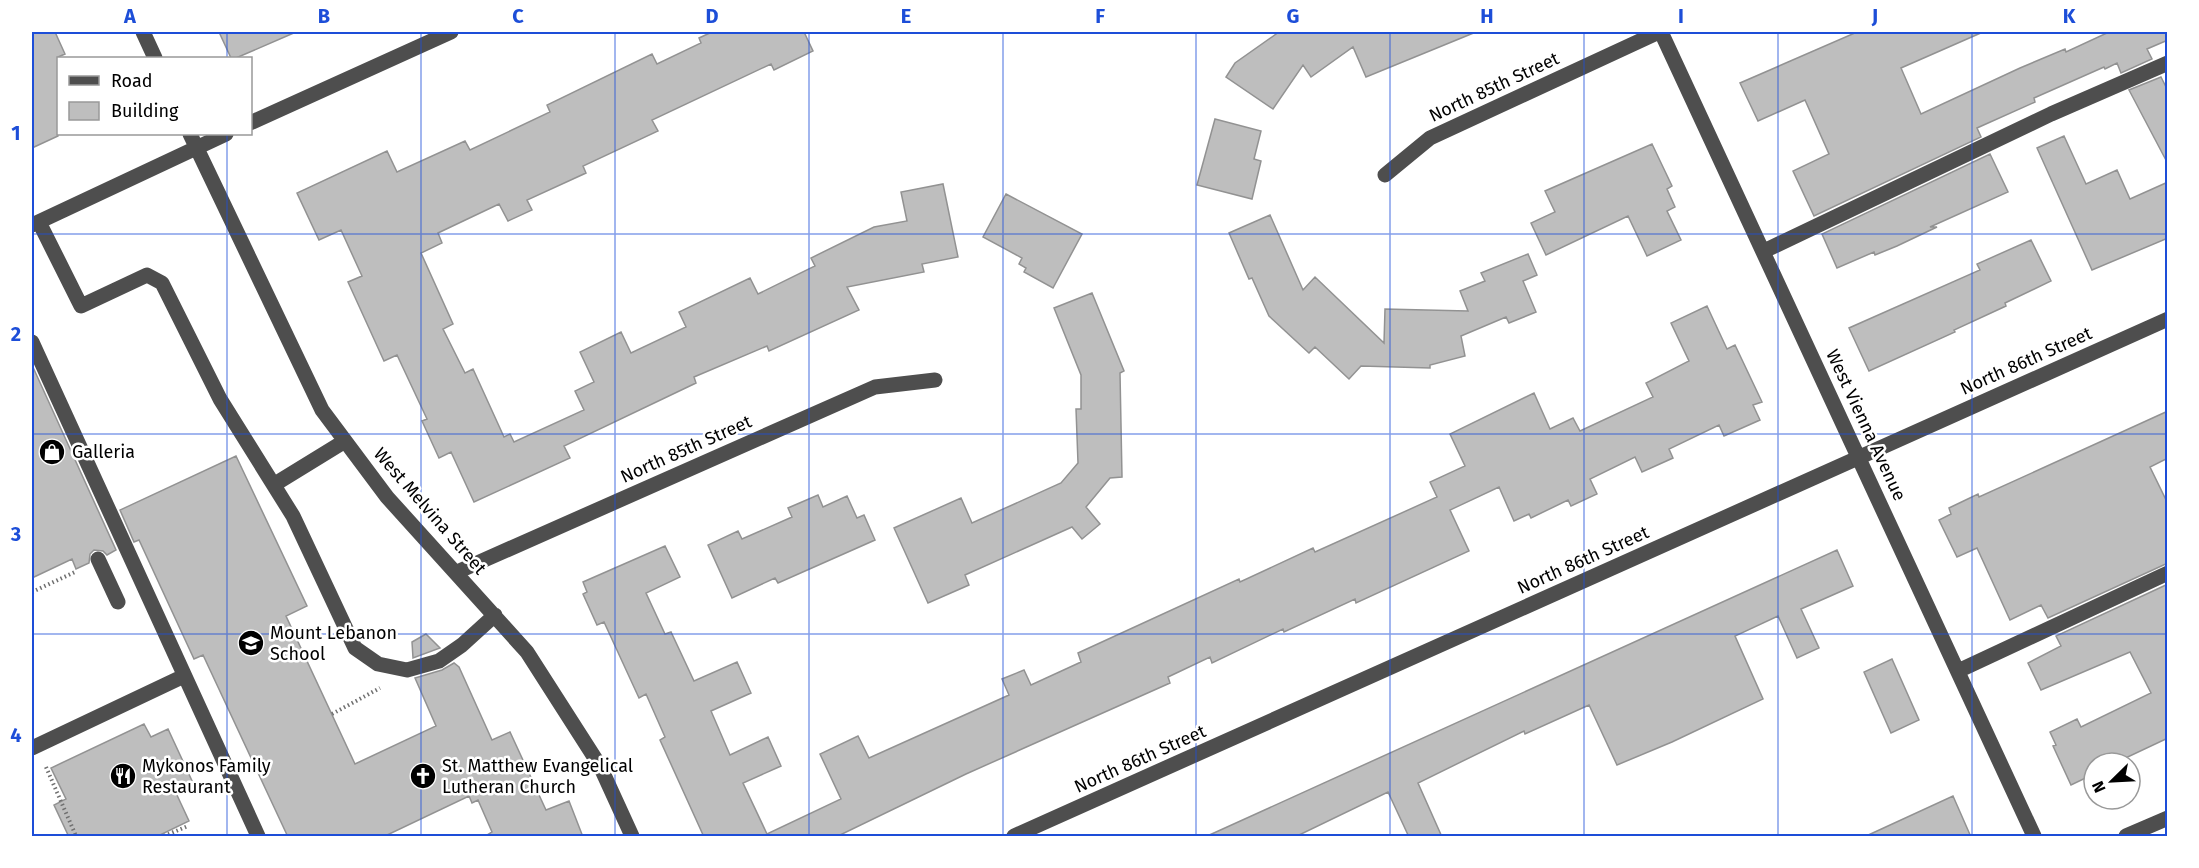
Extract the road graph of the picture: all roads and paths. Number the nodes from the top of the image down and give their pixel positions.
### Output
1 (143, 32) edge
2 (451, 32) edge
3 (1660, 32) edge
4 (155, 57) edge
5 (2168, 63) edge
6 (252, 122) edge
7 (220, 135) edge
8 (193, 140) edge
9 (1385, 175) dead end
10 (35, 224) edge
11 (1764, 251) junction
12 (2168, 319) edge
13 (32, 342) edge
14 (935, 380) dead end
15 (345, 441) junction
16 (1860, 457) junction
17 (275, 484) junction
18 (98, 559) dead end
19 (75, 572) dead end
20 (457, 572) junction
21 (2168, 573) edge
22 (32, 592) edge
23 (118, 602) dead end
24 (495, 615) junction
25 (1958, 671) junction
26 (184, 676) junction
27 (381, 688) dead end
28 (332, 714) dead end
29 (38, 745) edge
30 (2168, 818) edge
31 (188, 825) dead end
32 (76, 837) edge
33 (164, 837) edge
34 (258, 837) edge
35 (632, 837) edge
36 (1014, 837) edge
37 (2034, 837) edge
38 (2126, 837) edge

1 - 4 street
2 - 6 street
3 - 9 street, North 85th Street
3 - 11 street, West Vienna Avenue
5 - 11 street
7 - 8 street
8 - 10 street
8 - 15 street, West Melvina Street
10 - 17 street
11 - 16 street, West Vienna Avenue
12 - 16 street, North 86th Street
13 - 26 street
14 - 20 street, North 85th Street
15 - 17 street
15 - 20 street, West Melvina Street
16 - 25 street, West Vienna Avenue
16 - 36 street, North 86th Street
17 - 24 street
18 - 23 street
19 - 22 path
20 - 24 street, West Melvina Street
21 - 25 street
24 - 35 street, West Melvina Street
25 - 37 street, West Vienna Avenue
26 - 29 street
26 - 34 street
27 - 28 path
29 - 32 path
30 - 38 street
31 - 33 path

